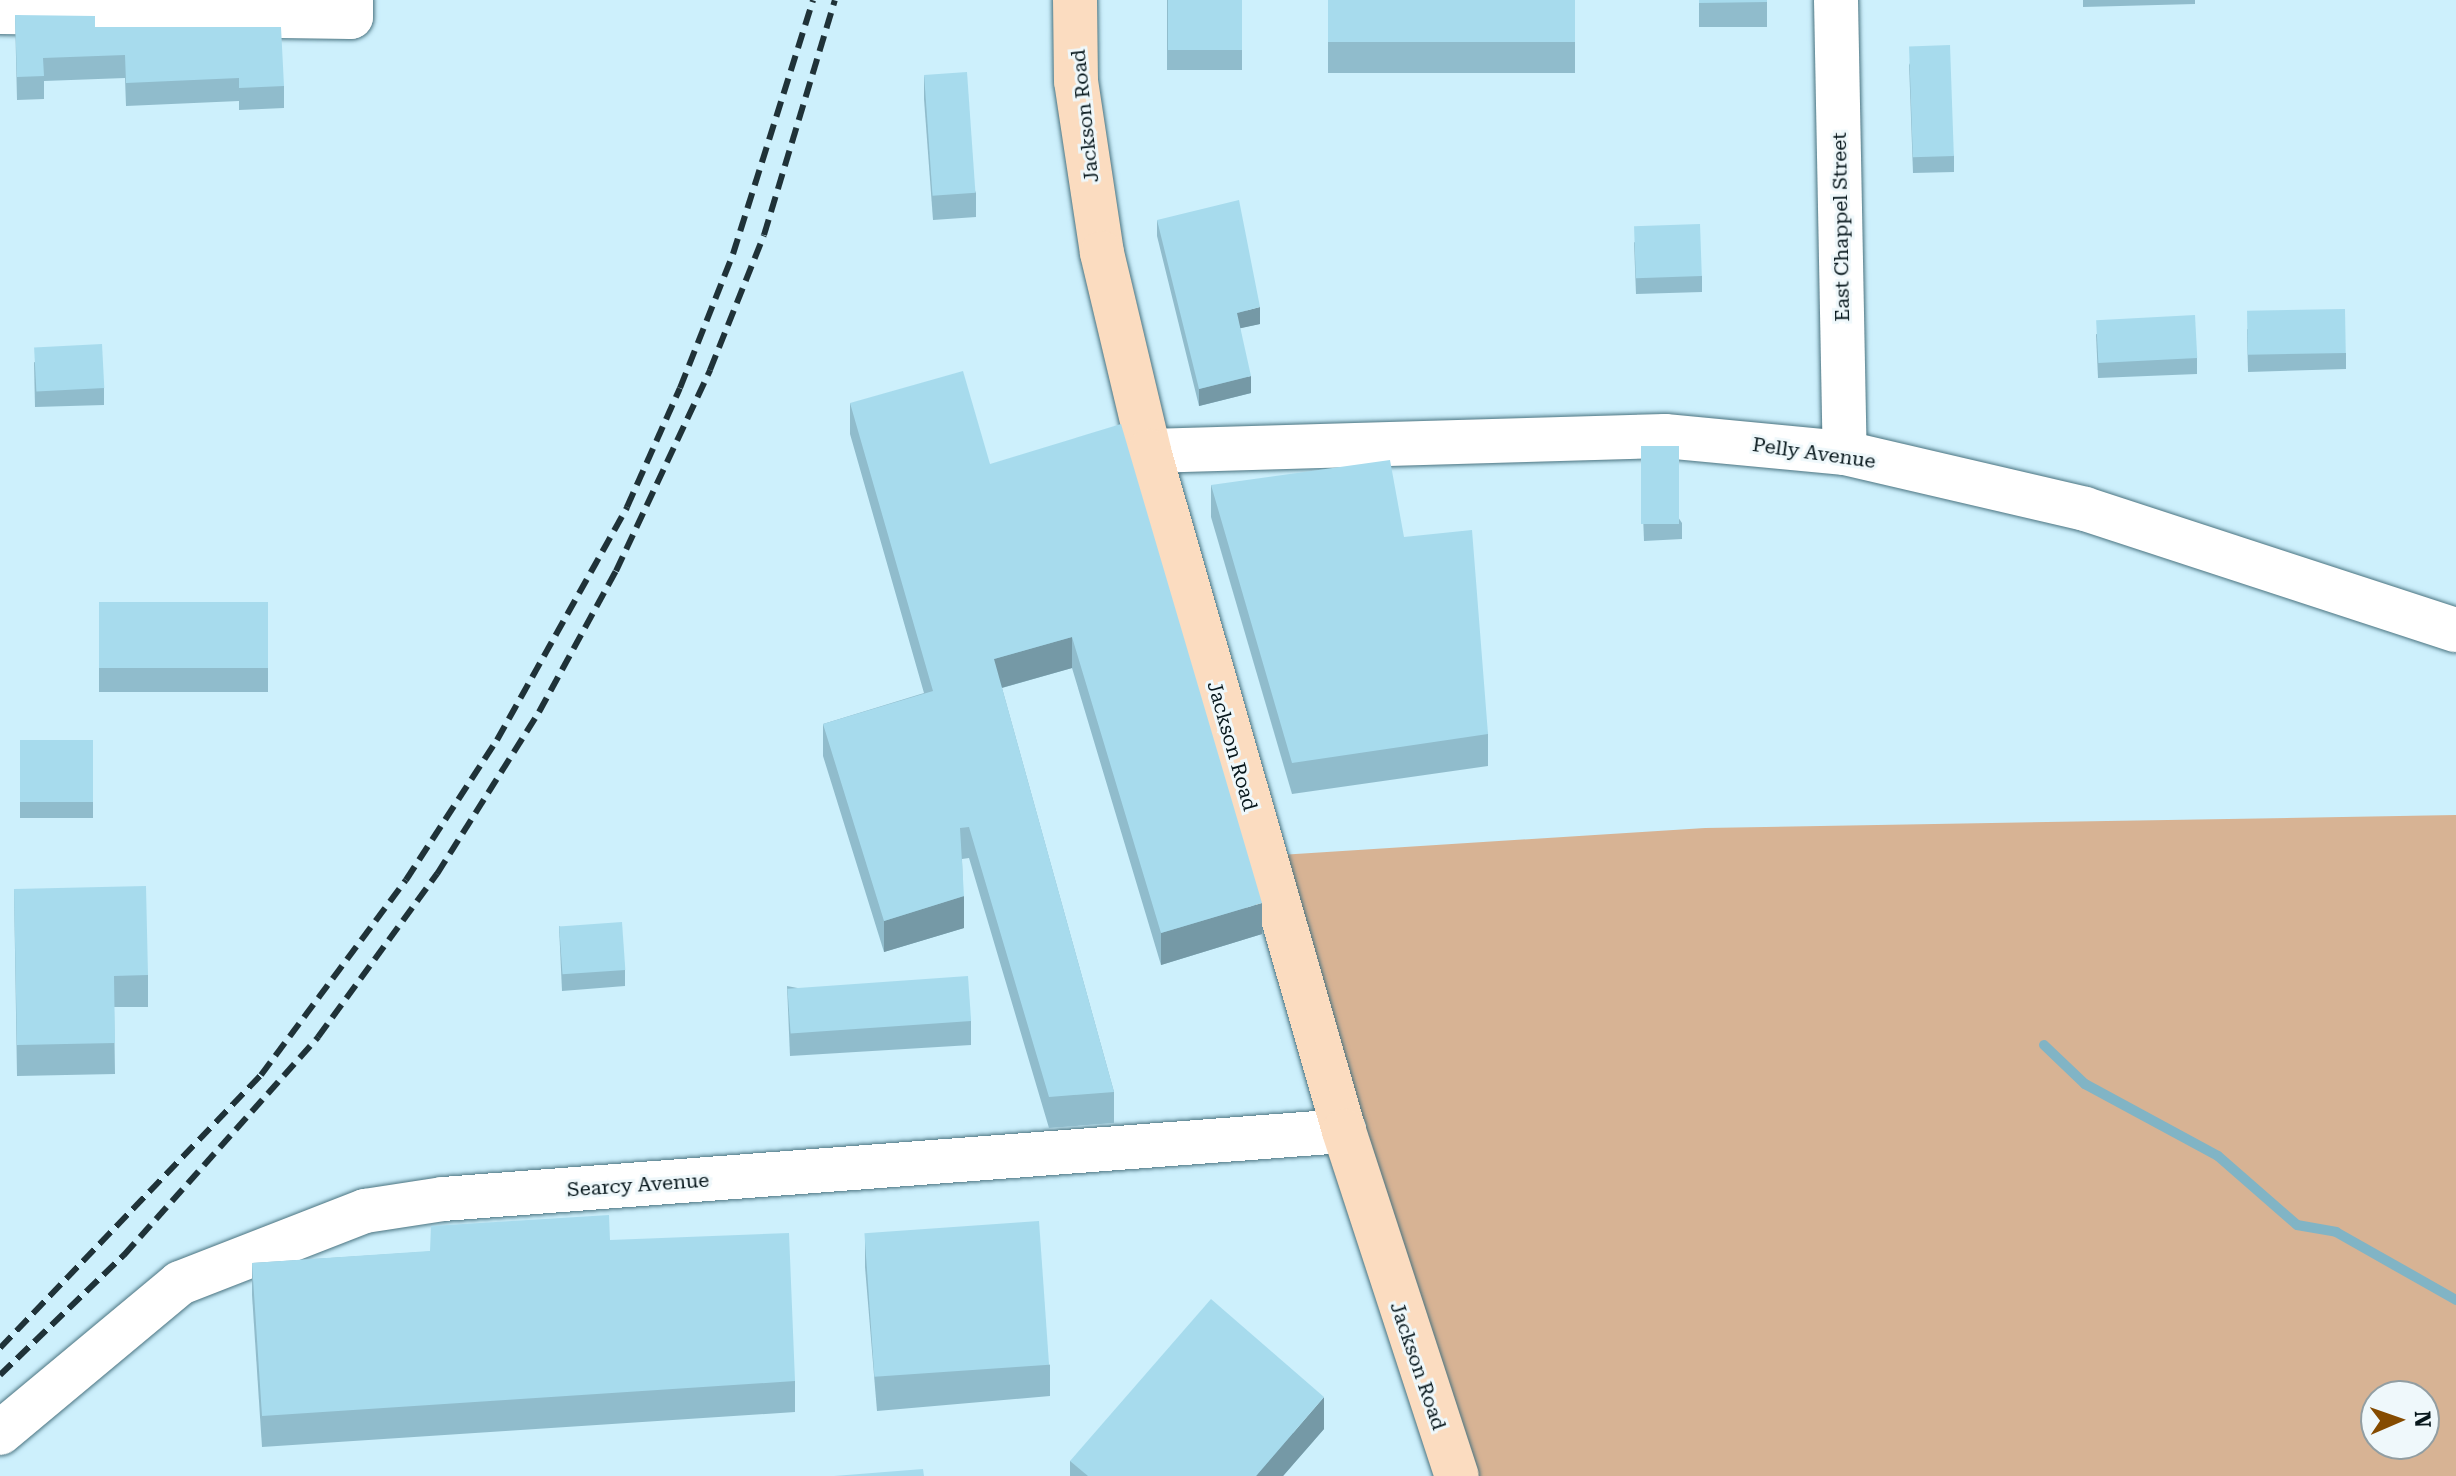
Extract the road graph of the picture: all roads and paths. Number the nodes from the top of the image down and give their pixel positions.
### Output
1 (1075, 0) edge
2 (1836, 0) edge
3 (351, 9) edge
4 (0, 12) edge
5 (1149, 451) junction
6 (1845, 453) junction
7 (2456, 630) edge
8 (1344, 1131) junction
9 (0, 1433) edge
10 (1457, 1476) edge

1 - 5 main road, Jackson Road
2 - 6 street, East Chappel Street
3 - 4 street
5 - 6 street, Pelly Avenue
5 - 8 main road, Jackson Road
6 - 7 street, Pelly Avenue
8 - 9 street, Searcy Avenue
8 - 10 main road, Jackson Road

